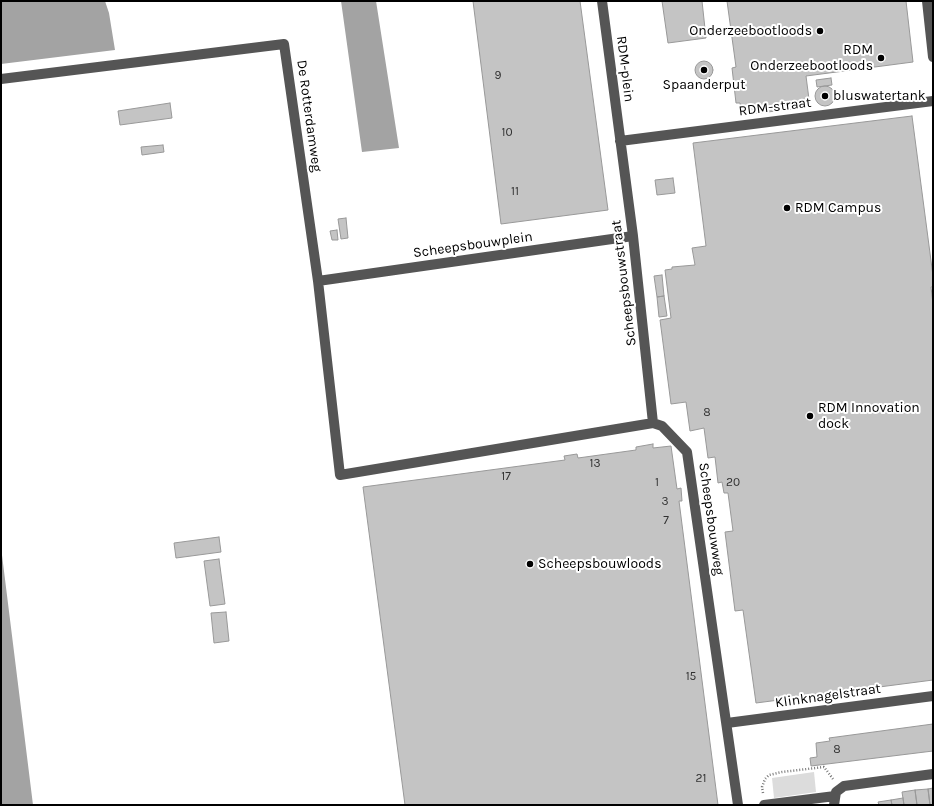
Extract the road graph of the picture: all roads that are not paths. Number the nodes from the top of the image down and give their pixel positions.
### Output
1 (602, 1) edge
2 (926, 1) edge
3 (933, 57) edge
4 (1, 79) edge
5 (933, 102) edge
6 (620, 141) junction
7 (632, 236) junction
8 (318, 281) junction
9 (654, 423) junction
10 (933, 696) edge
11 (727, 723) junction
12 (933, 774) edge
13 (836, 796) edge
14 (764, 804) edge
15 (738, 805) edge

1 - 6 street, RDM-plein
2 - 3 street
4 - 8 street, De Rotterdamweg
5 - 6 street, RDM-straat
6 - 7 street, Scheepsbouwstraat
7 - 8 street, Scheepsbouwplein
7 - 9 street, Scheepsbouwstraat
8 - 9 street, De Rotterdamweg
9 - 11 street, Scheepsbouwweg
10 - 11 street, Klinknagelstraat
11 - 15 street, Scheepsbouwweg
12 - 13 street
13 - 14 street

